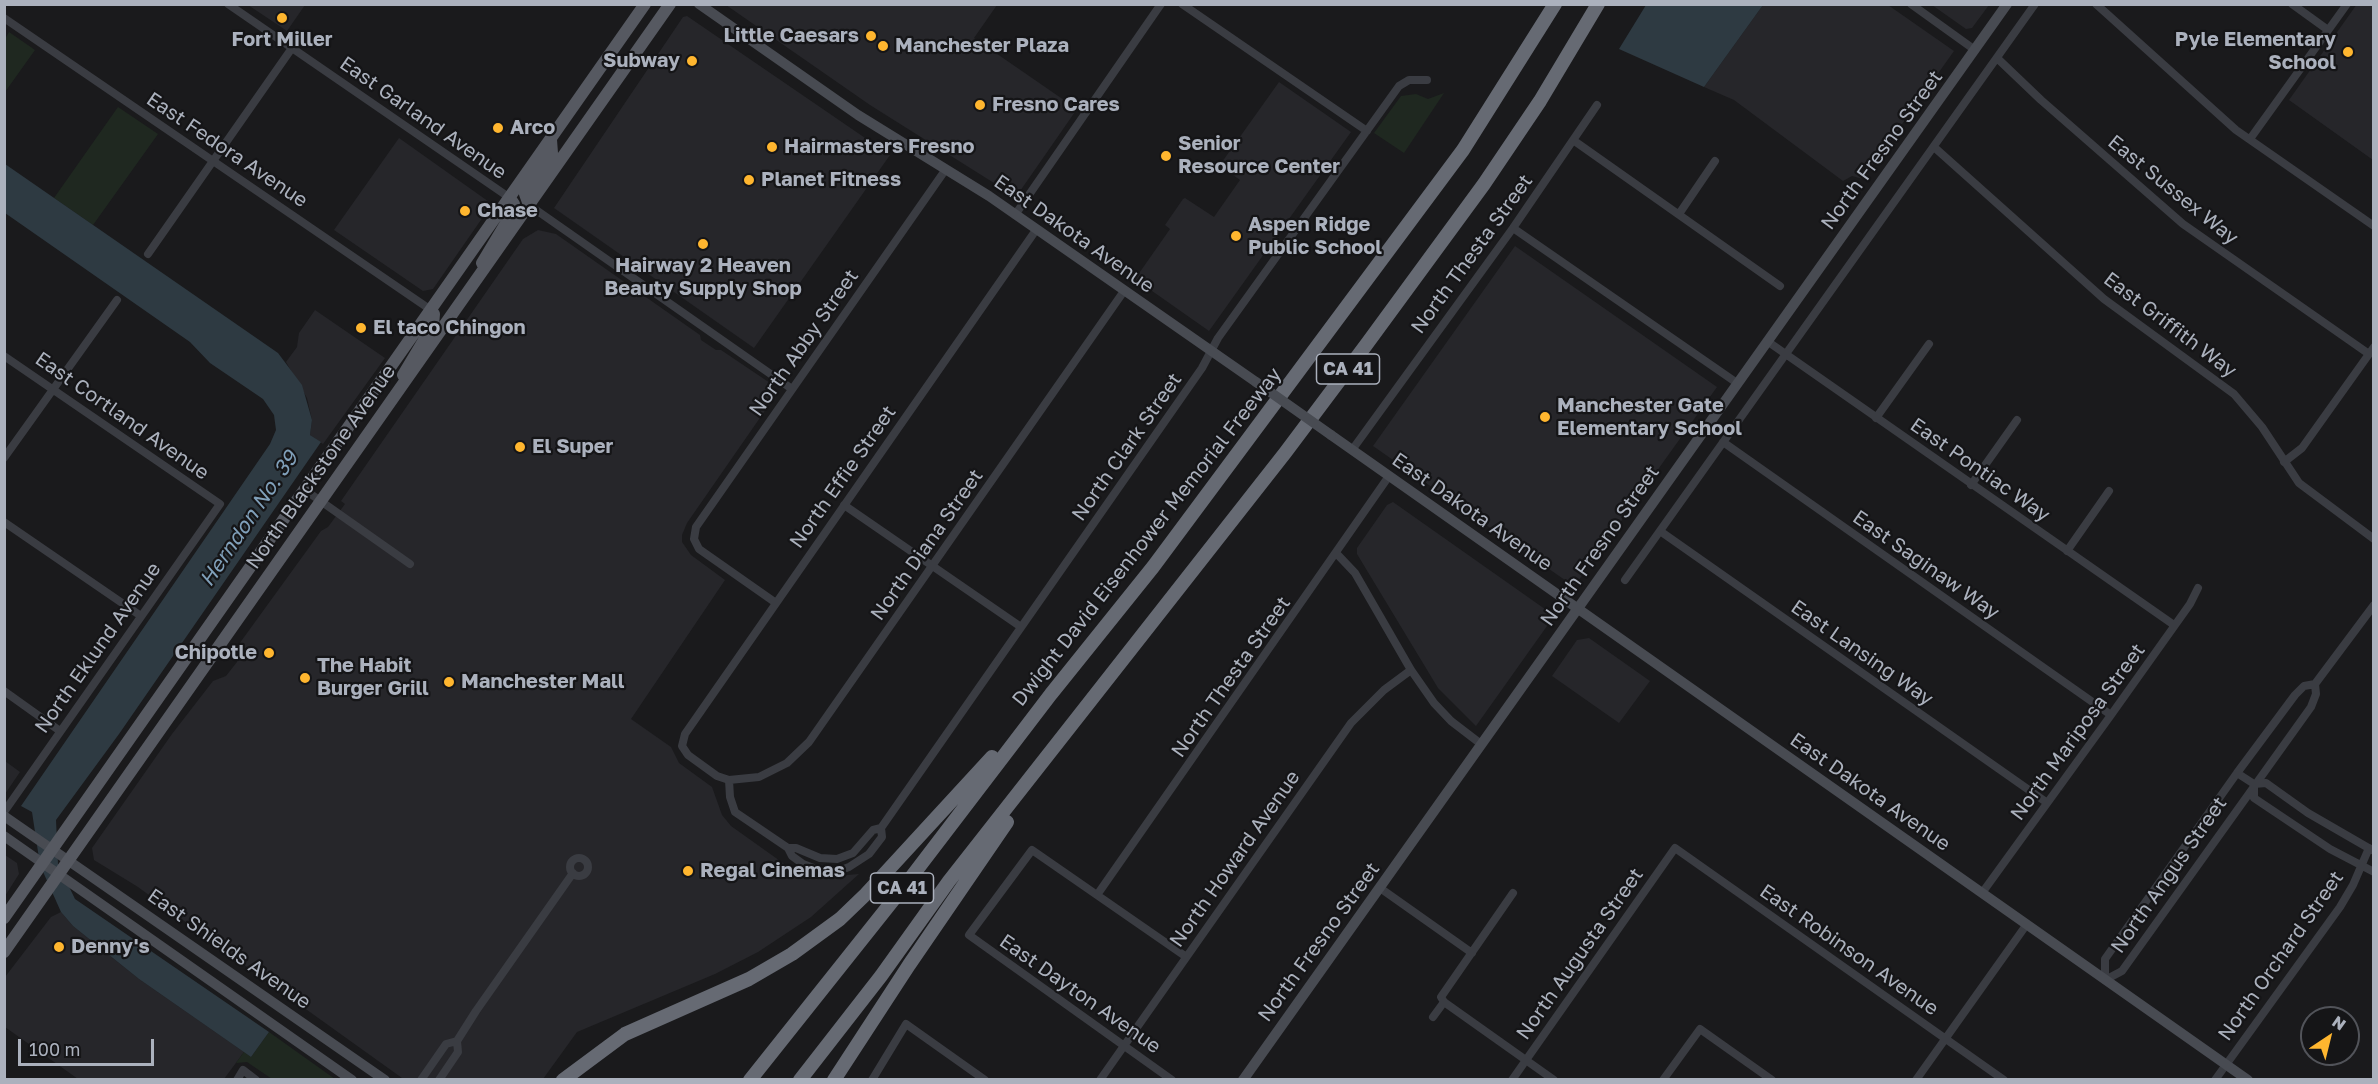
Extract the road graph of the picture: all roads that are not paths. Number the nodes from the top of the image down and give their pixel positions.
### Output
1 (228, 4) edge
2 (645, 4) edge
3 (670, 4) edge
4 (699, 4) edge
5 (1161, 4) edge
6 (1182, 4) edge
7 (1555, 4) edge
8 (1598, 4) edge
9 (1911, 4) edge
10 (2007, 4) edge
11 (2035, 4) edge
12 (2096, 4) edge
13 (2292, 4) edge
14 (2347, 4) edge
15 (4, 18) edge
16 (2328, 30) junction
17 (292, 48) junction
18 (1976, 50) junction
19 (1997, 58) junction
20 (1427, 80) dead end
21 (1597, 105) dead end
22 (1367, 131) junction
23 (551, 140) junction
24 (1573, 140) junction
25 (2250, 140) junction
26 (1934, 147) junction
27 (213, 161) junction
28 (1715, 161) dead end
29 (946, 169) junction
30 (510, 198) junction
31 (529, 205) junction
32 (1680, 214) junction
33 (1015, 215) junction
34 (2373, 226) edge
35 (1513, 228) junction
36 (1036, 230) junction
37 (148, 254) dead end
38 (1780, 286) dead end
39 (469, 291) junction
40 (1124, 291) junction
41 (117, 300) dead end
42 (430, 310) junction
43 (1767, 341) junction
44 (1929, 344) dead end
45 (2371, 350) edge
46 (1211, 351) junction
47 (1785, 355) junction
48 (4, 356) edge
49 (1737, 383) junction
50 (792, 389) junction
51 (54, 390) junction
52 (390, 404) junction
53 (1876, 418) junction
54 (2017, 420) dead end
55 (1723, 442) junction
56 (1352, 450) junction
57 (4, 458) edge
58 (2284, 462) junction
59 (1389, 477) junction
60 (1971, 485) junction
61 (305, 490) junction
62 (2109, 491) dead end
63 (321, 501) junction
64 (220, 504) joint
65 (844, 505) junction
66 (4, 522) edge
67 (1660, 531) junction
68 (2373, 539) edge
69 (2067, 551) junction
70 (1337, 554) junction
71 (410, 564) dead end
72 (932, 566) junction
73 (1625, 580) dead end
74 (2198, 588) dead end
75 (776, 603) junction
76 (1578, 608) junction
77 (2372, 610) edge
78 (141, 616) junction
79 (2174, 625) junction
80 (1021, 627) junction
81 (1411, 670) junction
82 (2315, 684) junction
83 (4, 691) edge
84 (1050, 693) junction
85 (2111, 715) junction
86 (1077, 720) junction
87 (60, 731) junction
88 (1481, 744) junction
89 (2237, 773) junction
90 (729, 780) junction
91 (2254, 784) junction
92 (2046, 802) junction
93 (4, 814) edge
94 (881, 828) junction
95 (4, 836) edge
96 (788, 848) junction
97 (1675, 848) joint
98 (52, 849) junction
99 (2371, 849) edge
100 (68, 860) junction
101 (42, 862) junction
102 (2362, 867) junction
103 (2373, 872) edge
104 (573, 873) dead end
105 (59, 874) junction
106 (1380, 888) junction
107 (1513, 892) dead end
108 (1982, 893) junction
109 (1097, 895) junction
110 (4, 918) edge
111 (2027, 924) junction
112 (4, 952) edge
113 (1472, 953) junction
114 (1185, 956) junction
115 (2105, 980) junction
116 (1444, 1002) junction
117 (1433, 1017) dead end
118 (1946, 1038) junction
119 (457, 1041) junction
120 (1124, 1046) junction
121 (1526, 1060) junction
122 (2226, 1064) junction
123 (237, 1080) edge
124 (256, 1080) edge
125 (352, 1080) edge
126 (385, 1080) edge
127 (421, 1080) edge
128 (439, 1080) edge
129 (563, 1080) edge
130 (750, 1080) edge
131 (800, 1080) edge
132 (834, 1080) edge
133 (872, 1080) edge
134 (985, 1080) edge
135 (1100, 1080) edge
136 (1172, 1080) edge
137 (1243, 1080) edge
138 (1512, 1080) edge
139 (1554, 1080) edge
140 (1663, 1080) edge
141 (1772, 1080) edge
142 (1917, 1080) edge
143 (2004, 1080) edge
144 (2215, 1080) edge
145 (2248, 1080) edge

1 - 17 street, East Garland Avenue
2 - 23 main road, North Blackstone Avenue
3 - 31 main road, North Blackstone Avenue
4 - 29 main road, East Dakota Avenue
5 - 33 street
6 - 22 street
7 - 84 highway, Dwight David Eisenhower Memorial Freeway / CA 41
8 - 86 highway, CA 41
9 - 18 street
10 - 18 main road, North Fresno Street
11 - 19 street
12 - 25 street
13 - 16 street
14 - 16 street
15 - 27 street, East Fedora Avenue
16 - 25 street
17 - 27 street
17 - 30 street, East Garland Avenue
18 - 43 main road, North Fresno Street
19 - 26 street
19 - 45 street, East Sussex Way
20 - 22 street, North Clark Street
21 - 24 street, North Thesta Street
22 - 46 street, North Clark Street
23 - 30 main road, North Blackstone Avenue
23 - 31 main road
24 - 32 street
24 - 35 street, North Thesta Street
25 - 34 street
26 - 47 street
26 - 58 street, East Griffith Way
27 - 37 street
27 - 42 street, East Fedora Avenue
28 - 32 street
29 - 33 main road, East Dakota Avenue
29 - 50 street, North Abby Street
30 - 39 main road
30 - 42 main road, North Blackstone Avenue
31 - 39 main road, North Blackstone Avenue
31 - 50 street
32 - 38 street
33 - 36 main road, East Dakota Avenue
35 - 49 street
35 - 56 street, North Thesta Street
36 - 40 main road, East Dakota Avenue
36 - 65 street, North Effie Street
39 - 52 main road, North Blackstone Avenue
40 - 46 main road, East Dakota Avenue
40 - 72 street, North Diana Street
41 - 51 street
42 - 52 main road
42 - 61 main road, North Blackstone Avenue
43 - 47 street, East Pontiac Way
43 - 49 main road, North Fresno Street
44 - 53 street
45 - 58 street
46 - 56 main road, East Dakota Avenue, bridge
46 - 80 street, North Clark Street
47 - 53 street, East Pontiac Way
47 - 55 street
48 - 51 street, East Cortland Avenue
49 - 76 main road, North Fresno Street
50 - 75 street, North Abby Street
51 - 57 street
51 - 64 street, East Cortland Avenue
52 - 63 main road, North Blackstone Avenue
53 - 60 street, East Pontiac Way
54 - 60 street
55 - 67 street
55 - 85 street, East Saginaw Way
56 - 59 main road, East Dakota Avenue
58 - 68 street, East Griffith Way
59 - 70 street, North Thesta Street
59 - 76 main road, East Dakota Avenue
60 - 69 street, East Pontiac Way
61 - 63 street
61 - 98 main road, North Blackstone Avenue
62 - 69 street
63 - 71 street
63 - 100 main road, North Blackstone Avenue
64 - 78 street, North Eklund Avenue
65 - 72 street
65 - 75 street, North Effie Street
66 - 78 street
67 - 73 street
67 - 92 street, East Lansing Way
69 - 79 street, East Pontiac Way
70 - 81 street
70 - 109 street, North Thesta Street
72 - 80 street
72 - 90 street, North Diana Street
74 - 79 street, North Mariposa Street
75 - 90 street, North Effie Street
76 - 88 main road, North Fresno Street
76 - 108 main road, East Dakota Avenue
77 - 82 street, North Angus Street
78 - 87 street, North Eklund Avenue
79 - 85 street, North Mariposa Street
80 - 94 street, North Clark Street
81 - 88 street
81 - 114 street, North Howard Avenue
82 - 89 street, North Angus Street
82 - 91 street, North Angus Street
83 - 87 street
84 - 129 highway
84 - 130 highway, Dwight David Eisenhower Memorial Freeway / CA 41
85 - 92 street, North Mariposa Street
86 - 131 highway, CA 41
86 - 132 highway
87 - 93 street, North Eklund Avenue
88 - 106 main road, North Fresno Street
89 - 91 street
89 - 115 street, North Angus Street
90 - 96 street
91 - 99 street
91 - 102 street
91 - 115 street, North Angus Street
92 - 108 street, North Mariposa Street
93 - 98 main road, East Shields Avenue
94 - 96 street, North Clark Street
94 - 96 street, North Clark Street
95 - 101 main road, East Shields Avenue
97 - 118 street, East Robinson Avenue
97 - 121 street, North Augusta Street
98 - 100 main road, East Shields Avenue
98 - 101 main road, North Blackstone Avenue
99 - 102 street, North Orchard Street
100 - 105 main road, North Blackstone Avenue
100 - 126 main road, East Shields Avenue
101 - 105 main road, East Shields Avenue
101 - 110 main road, North Blackstone Avenue
102 - 103 street
102 - 122 street, North Orchard Street
104 - 119 street
105 - 112 main road, North Blackstone Avenue
105 - 125 main road, East Shields Avenue
106 - 113 street
106 - 137 main road, North Fresno Street
107 - 113 street
108 - 111 main road, East Dakota Avenue
109 - 114 street
109 - 120 street, East Dayton Avenue
111 - 115 main road, East Dakota Avenue
111 - 118 street
113 - 116 street
114 - 120 street, North Howard Avenue
115 - 122 main road, East Dakota Avenue
116 - 117 street
116 - 121 street
118 - 142 street
118 - 143 street, East Robinson Avenue
119 - 127 street
119 - 128 street
120 - 135 street, North Howard Avenue
120 - 136 street, East Dayton Avenue
121 - 138 street, North Augusta Street
121 - 139 street
122 - 144 street, North Orchard Street
122 - 145 main road, East Dakota Avenue
123 - 124 street
133 - 134 street
140 - 141 street

